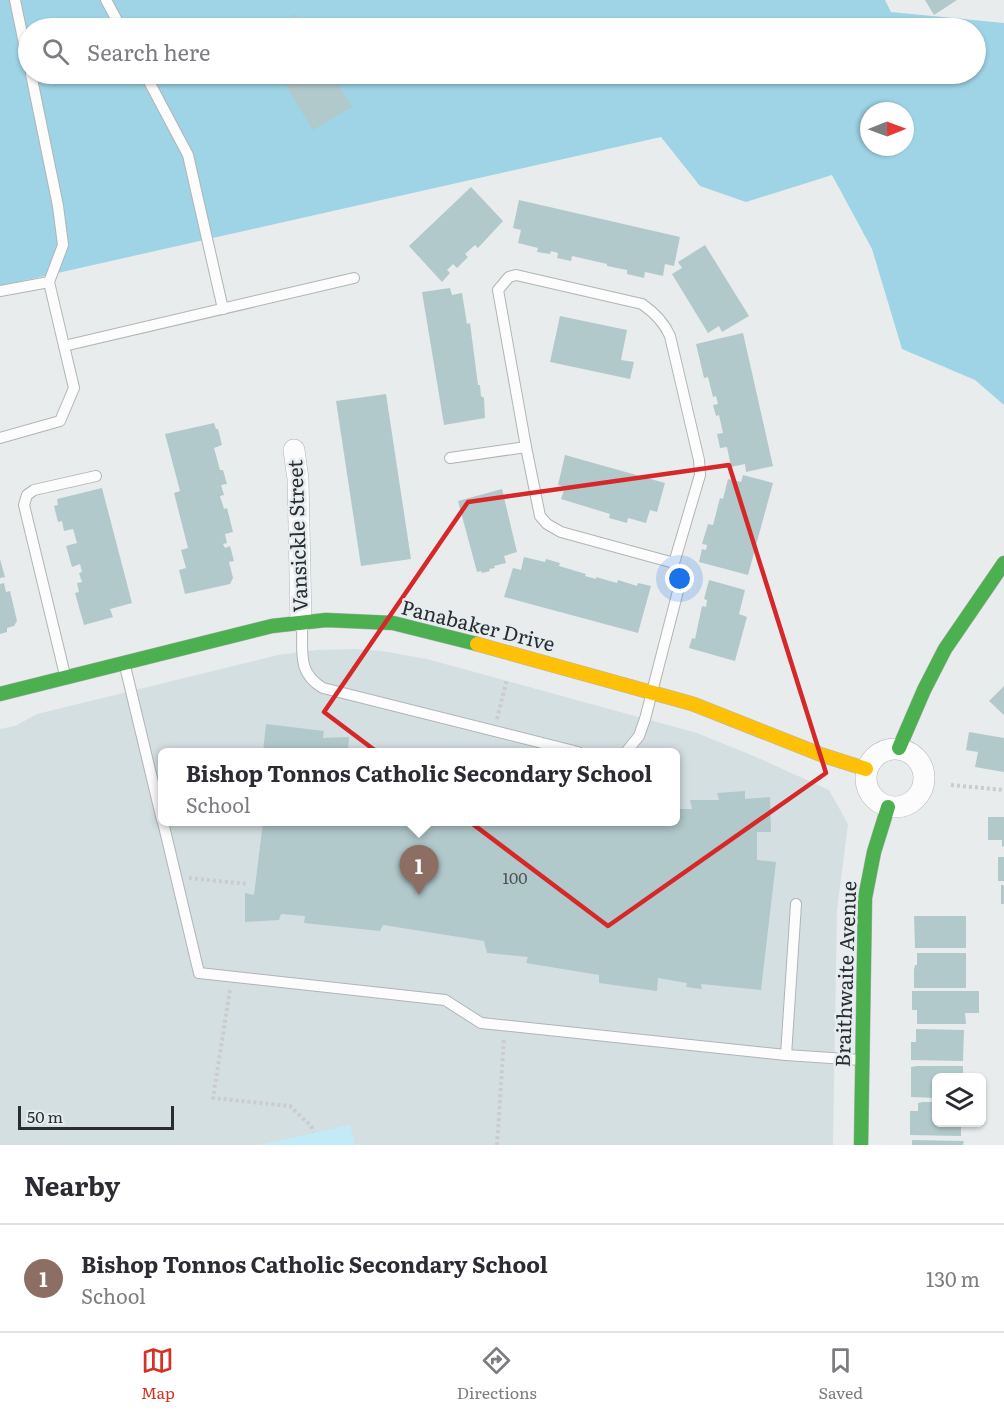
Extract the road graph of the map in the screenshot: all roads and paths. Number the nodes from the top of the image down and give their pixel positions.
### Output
1 (15, 0) edge
2 (106, 0) edge
3 (19, 18) edge
4 (116, 18) edge
5 (33, 84) edge
6 (150, 84) edge
7 (354, 278) dead end
8 (49, 282) junction
9 (0, 291) edge
10 (223, 309) junction
11 (64, 346) junction
12 (0, 438) edge
13 (526, 447) junction
14 (294, 450) dead end
15 (450, 458) dead end
16 (96, 476) dead end
17 (674, 563) junction
18 (1004, 564) edge
19 (302, 622) junction
20 (124, 663) junction
21 (66, 679) junction
22 (507, 679) dead end
23 (651, 692) junction
24 (0, 694) edge
25 (496, 719) dead end
26 (558, 748) edge
27 (630, 748) edge
28 (899, 748) junction
29 (866, 769) junction
30 (951, 785) dead end
31 (1004, 790) edge
32 (158, 801) edge
33 (888, 807) junction
34 (164, 826) edge
35 (176, 877) junction
36 (248, 884) dead end
37 (796, 904) dead end
38 (232, 977) junction
39 (505, 1025) junction
40 (786, 1055) junction
41 (863, 1060) junction
42 (314, 1132) dead end
43 (497, 1145) edge
44 (861, 1145) edge

1 - 3 lane
2 - 4 lane
5 - 8 lane
6 - 10 lane
7 - 10 lane
8 - 9 lane
8 - 11 lane
10 - 11 lane
11 - 12 lane
13 - 15 lane
13 - 17 lane
13 - 17 lane
14 - 19 street, Vansickle Street
16 - 21 lane
17 - 23 lane
18 - 28 street
19 - 20 street, Panabaker Drive
19 - 23 street, Panabaker Drive
19 - 26 lane
20 - 21 street, Panabaker Drive
20 - 32 lane
21 - 24 street, Panabaker Drive
22 - 25 path
23 - 27 lane
23 - 29 street, Panabaker Drive
28 - 29 street
28 - 33 street
29 - 33 street
30 - 31 path
33 - 41 street, Braithwaite Avenue
34 - 35 lane
35 - 36 path
35 - 38 lane
37 - 40 lane
38 - 39 lane
38 - 42 path
39 - 40 lane
39 - 43 path
40 - 41 lane
41 - 44 street, Braithwaite Avenue

